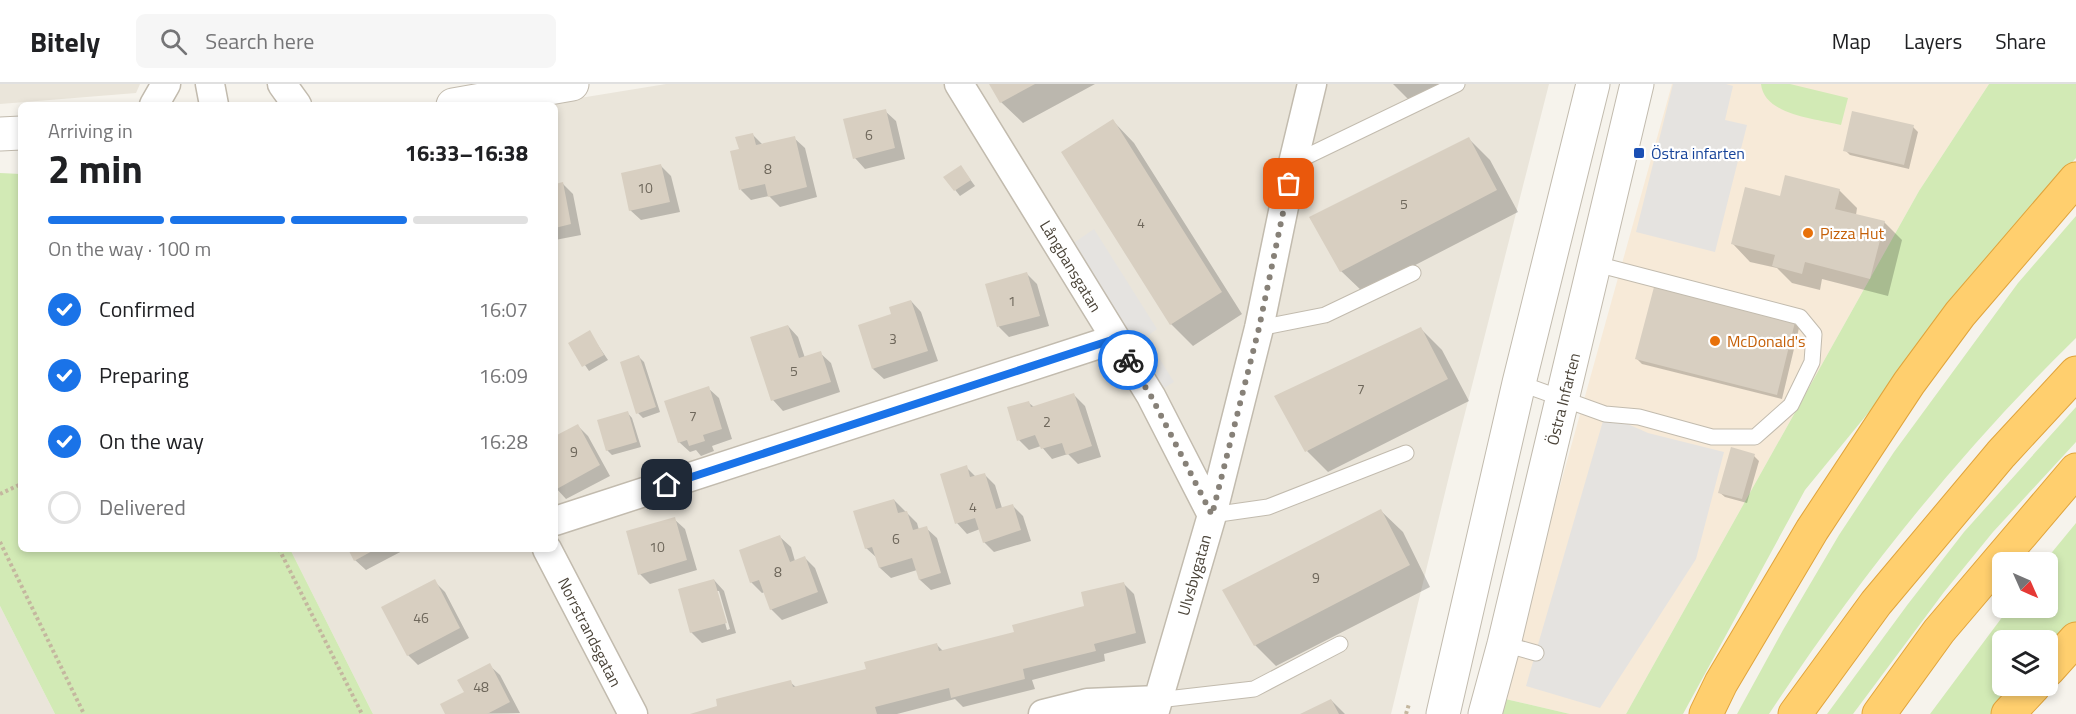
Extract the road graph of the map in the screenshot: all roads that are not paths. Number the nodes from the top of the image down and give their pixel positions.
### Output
1 (166, 84) edge
2 (210, 84) edge
3 (282, 84) edge
4 (572, 84) edge
5 (959, 84) edge
6 (1312, 84) edge
7 (1457, 84) edge
8 (1593, 84) edge
9 (1637, 84) edge
10 (156, 102) edge
11 (213, 102) edge
12 (295, 102) edge
13 (470, 102) edge
14 (18, 133) edge
15 (0, 134) edge
16 (1293, 163) junction
17 (2076, 179) edge
18 (1596, 264) junction
19 (1413, 273) dead end
20 (1259, 328) junction
21 (1115, 339) junction
22 (2076, 373) edge
23 (1519, 383) junction
24 (1563, 398) junction
25 (1406, 453) dead end
26 (2076, 470) edge
27 (1212, 515) junction
28 (558, 520) edge
29 (550, 552) edge
30 (2076, 639) edge
31 (1340, 644) dead end
32 (1504, 644) junction
33 (1536, 653) dead end
34 (2058, 659) edge
35 (2025, 696) edge
36 (1156, 707) edge
37 (633, 714) edge
38 (1042, 714) edge
39 (1443, 714) edge
40 (1485, 714) edge
41 (1706, 714) edge
42 (1795, 714) edge
43 (1879, 714) edge
44 (2008, 714) edge

1 - 10 street
2 - 11 street
3 - 12 street
4 - 13 street
5 - 21 street, Långbansgatan
6 - 16 street, Ulvsbygatan
7 - 16 lane
8 - 23 street
9 - 18 street, Östra Infarten
14 - 15 street
16 - 20 street, Ulvsbygatan
17 - 41 highway
18 - 24 street, Östra Infarten
18 - 24 lane
19 - 20 lane
20 - 27 street, Ulvsbygatan
21 - 27 street, Långbansgatan
21 - 28 street
22 - 42 highway
23 - 24 lane
23 - 39 street
24 - 32 street, Östra Infarten
25 - 27 lane
26 - 43 highway
27 - 36 street, Ulvsbygatan
29 - 37 street, Norrstrandsgatan
30 - 34 highway
31 - 36 lane
32 - 33 lane
32 - 40 street, Östra Infarten
35 - 44 highway
36 - 38 street

